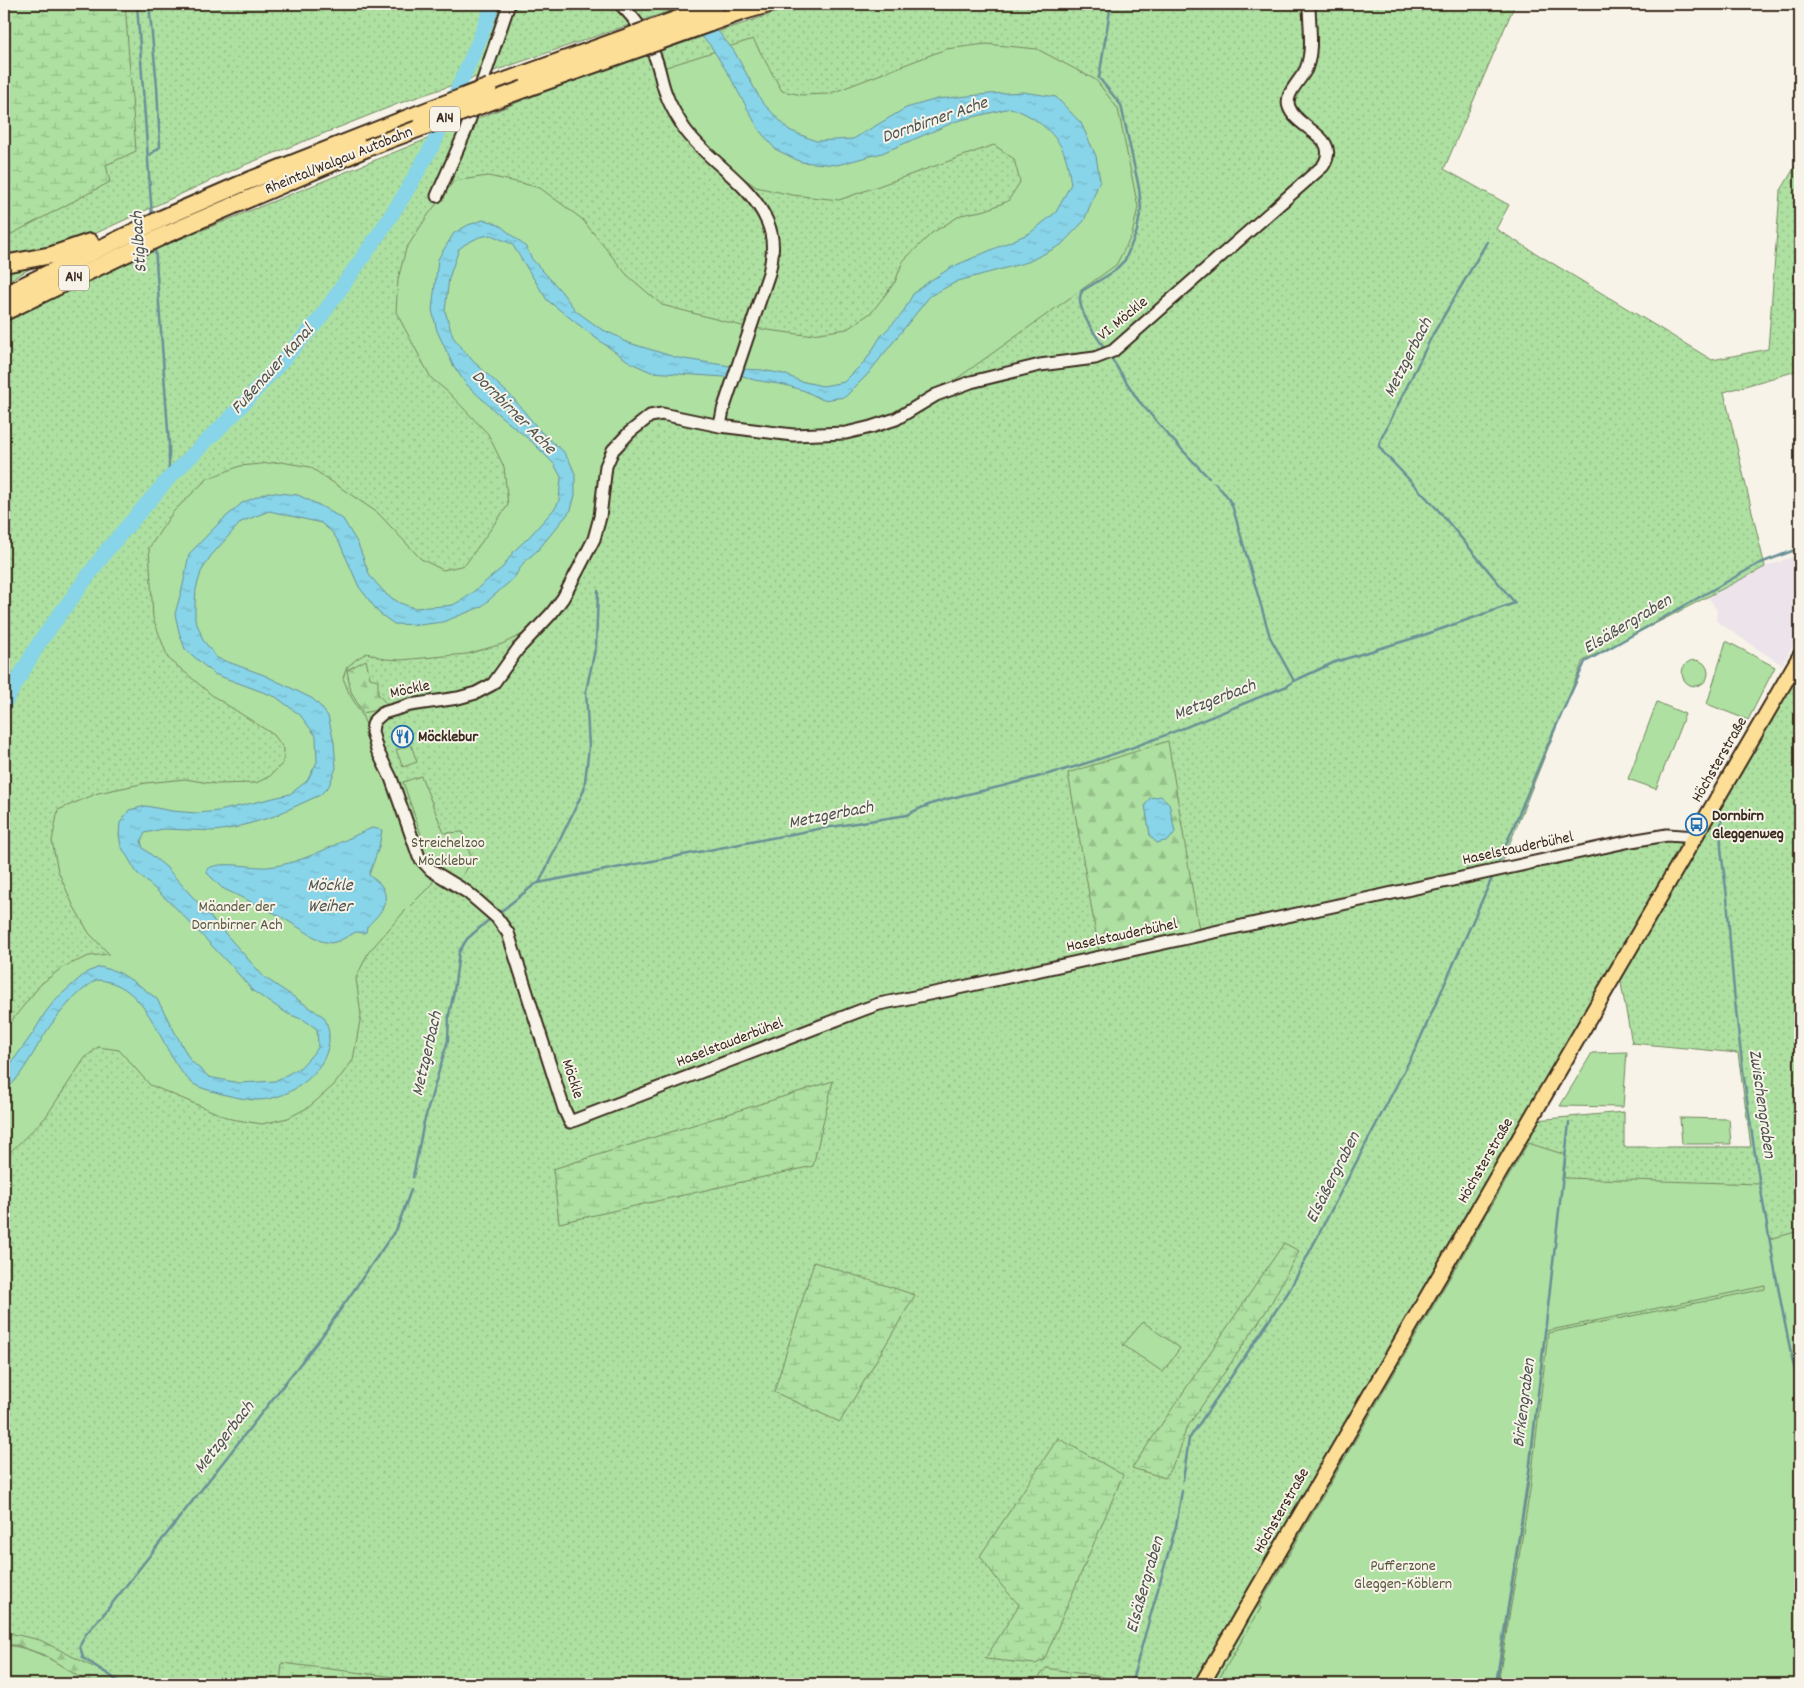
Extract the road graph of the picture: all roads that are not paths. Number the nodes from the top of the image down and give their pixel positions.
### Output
1 (509, 4) edge
2 (620, 4) edge
3 (769, 4) edge
4 (1309, 4) edge
5 (718, 5) edge
6 (639, 40) junction
7 (437, 196) dead end
8 (141, 237) junction
9 (4, 264) edge
10 (4, 295) edge
11 (4, 312) edge
12 (720, 426) junction
13 (1800, 656) edge
14 (1697, 837) junction
15 (570, 1122) joint
16 (1202, 1684) edge

1 - 7 street
2 - 12 street
3 - 6 highway, Rheintal/Walgau Autobahn / A14, bridge
4 - 12 street, VI. Möckle
5 - 6 highway, Rheintal/Walgau Autobahn / A14, bridge
6 - 8 highway, Rheintal/Walgau Autobahn / A14, bridge
8 - 9 highway
8 - 10 highway, Rheintal/Walgau Autobahn / A14
8 - 11 highway, Rheintal/Walgau Autobahn / A14
12 - 15 street, Möckle
13 - 14 main road, Höchsterstraße
14 - 15 street, Haselstauderbühel
14 - 16 main road, Höchsterstraße

